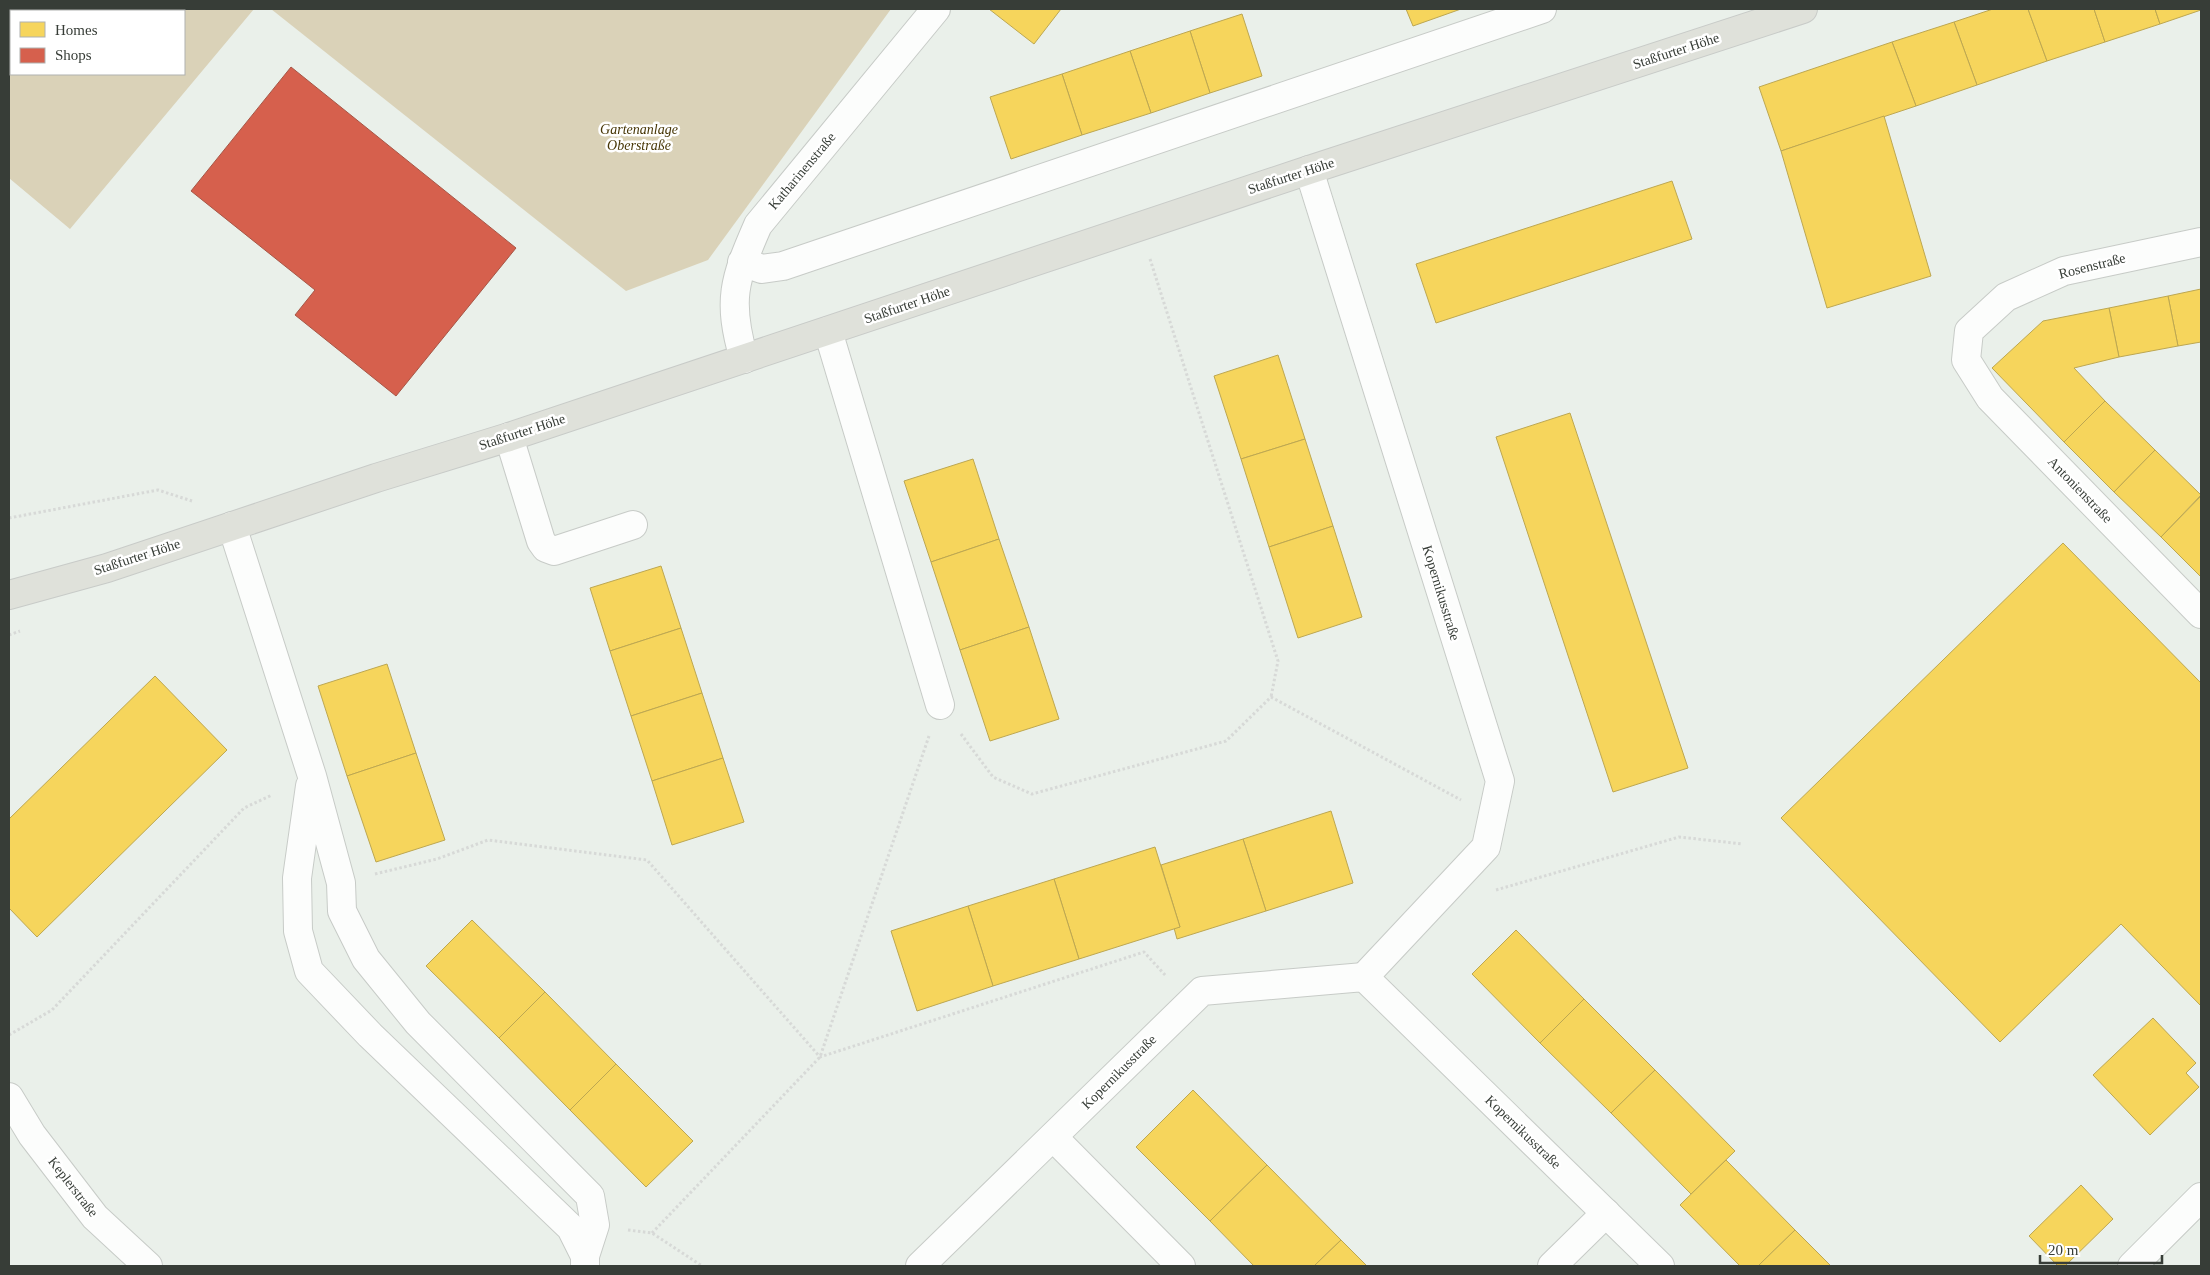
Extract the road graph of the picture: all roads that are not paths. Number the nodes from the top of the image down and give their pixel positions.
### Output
1 (936, 9) edge
2 (1542, 9) edge
3 (1803, 9) edge
4 (1309, 170) junction
5 (2201, 242) edge
6 (742, 262) junction
7 (828, 331) junction
8 (744, 360) junction
9 (1966, 360) joint
10 (509, 437) junction
11 (633, 525) dead end
12 (232, 526) junction
13 (9, 595) edge
14 (2201, 614) edge
15 (940, 705) road end
16 (312, 776) junction
17 (1364, 976) junction
18 (9, 1097) edge
19 (1053, 1137) junction
20 (2201, 1197) edge
21 (1606, 1214) junction
22 (585, 1261) edge
23 (148, 1266) edge
24 (920, 1266) edge
25 (1181, 1266) edge
26 (1552, 1266) edge
27 (1660, 1266) edge
28 (2132, 1266) edge

1 - 6 street, Katharinenstraße
2 - 6 street
3 - 4 main road, Staßfurter Höhe
4 - 7 main road, Staßfurter Höhe
4 - 17 street, Kopernikusstraße
5 - 9 street, Rosenstraße
6 - 8 street, Katharinenstraße
7 - 8 main road, Staßfurter Höhe
7 - 15 street
8 - 10 main road, Staßfurter Höhe
9 - 14 street, Antonienstraße
10 - 11 street
10 - 12 main road, Staßfurter Höhe
12 - 13 main road, Staßfurter Höhe
12 - 16 street
16 - 22 street
16 - 22 street
17 - 19 street, Kopernikusstraße
17 - 21 street, Kopernikusstraße
18 - 23 street, Keplerstraße
19 - 24 street, Kopernikusstraße
19 - 25 street
20 - 28 street
21 - 26 street
21 - 27 street, Kopernikusstraße

